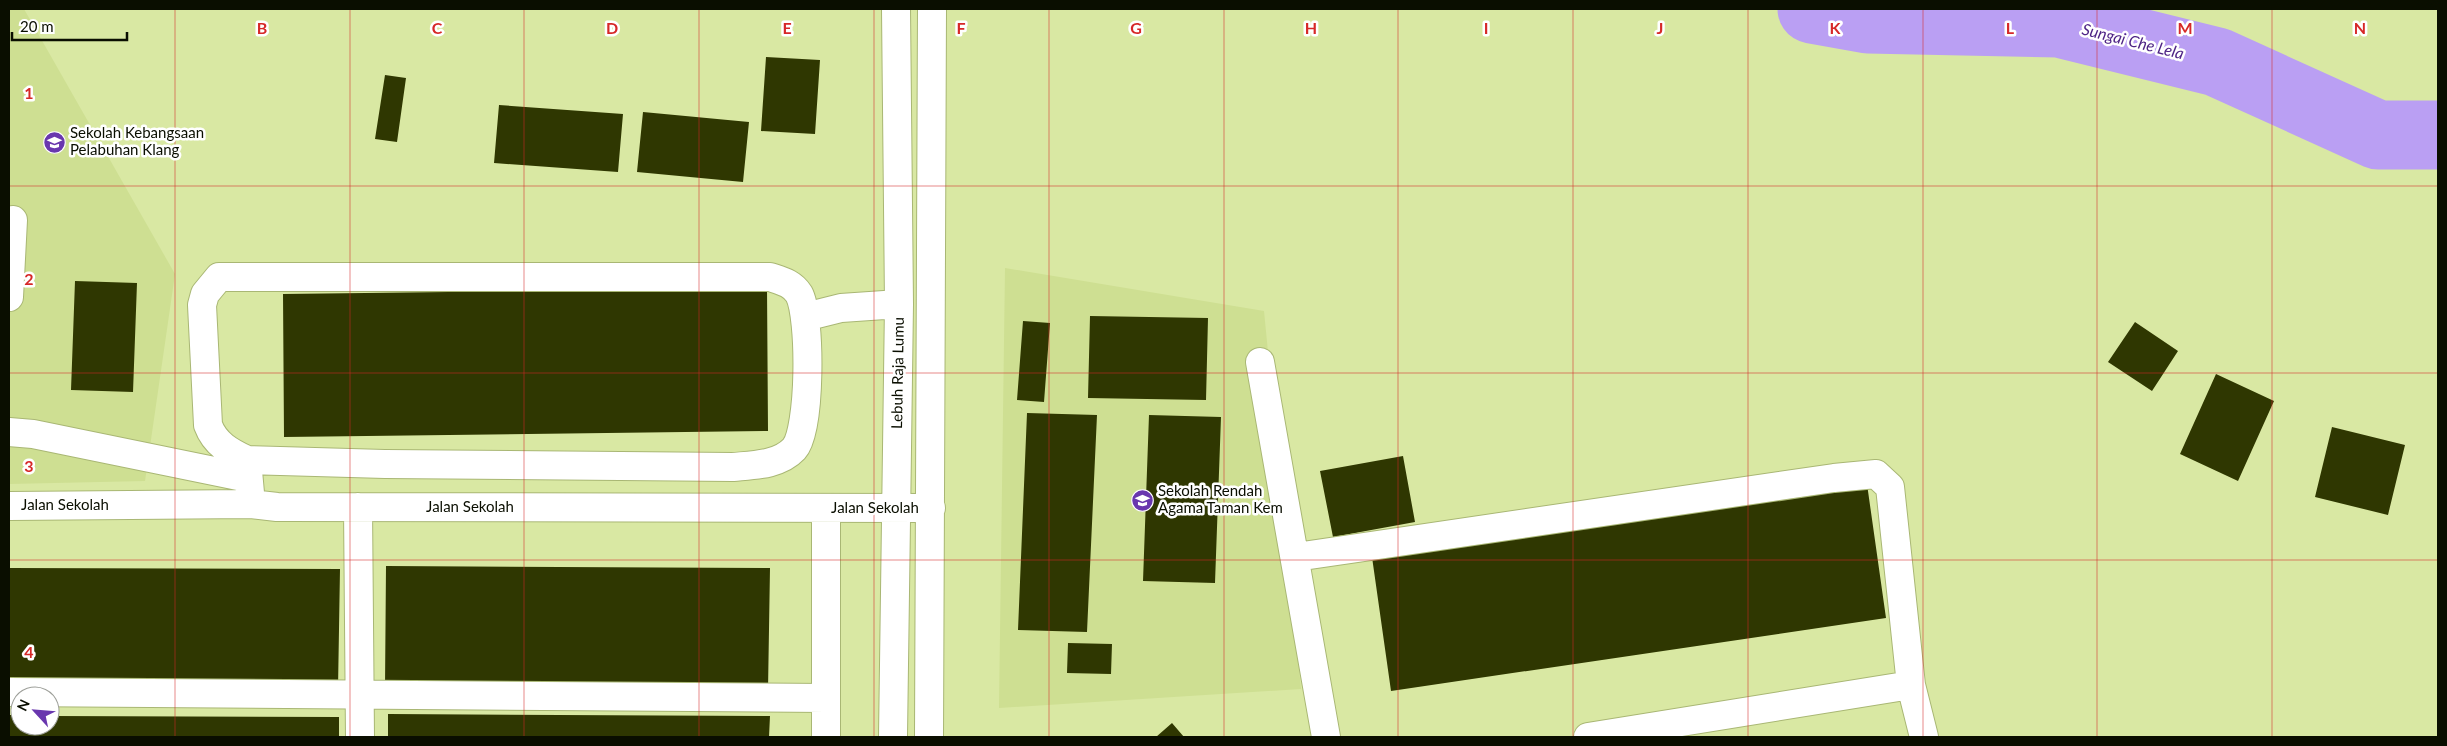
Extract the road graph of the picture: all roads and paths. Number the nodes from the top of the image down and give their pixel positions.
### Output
1 (896, 9) edge
2 (932, 9) edge
3 (13, 220) dead end
4 (9, 297) edge
5 (899, 304) junction
6 (805, 317) junction
7 (1260, 362) dead end
8 (9, 432) edge
9 (249, 481) junction
10 (9, 506) edge
11 (358, 507) junction
12 (826, 508) junction
13 (896, 508) junction
14 (931, 508) junction
15 (1296, 557) junction
16 (1911, 685) junction
17 (9, 692) edge
18 (360, 694) junction
19 (826, 698) junction
20 (360, 737) edge
21 (826, 737) edge
22 (893, 737) edge
23 (929, 737) edge
24 (1326, 737) edge
25 (1588, 737) edge
26 (1924, 737) edge

1 - 5 street, Lebuh Raja Lumu
2 - 14 street
3 - 4 street
5 - 6 street
5 - 13 street, Lebuh Raja Lumu
6 - 9 street
6 - 9 street
7 - 15 street
8 - 9 street
9 - 10 street, Jalan Sekolah
9 - 11 street, Jalan Sekolah
11 - 12 street, Jalan Sekolah
11 - 18 street
12 - 13 street, Jalan Sekolah
12 - 19 street
13 - 14 street, Jalan Sekolah
13 - 22 street, Lebuh Raja Lumu
14 - 23 street
15 - 16 street
15 - 24 street
16 - 25 street
16 - 26 street
17 - 18 street
18 - 19 street
18 - 20 street
19 - 21 street

